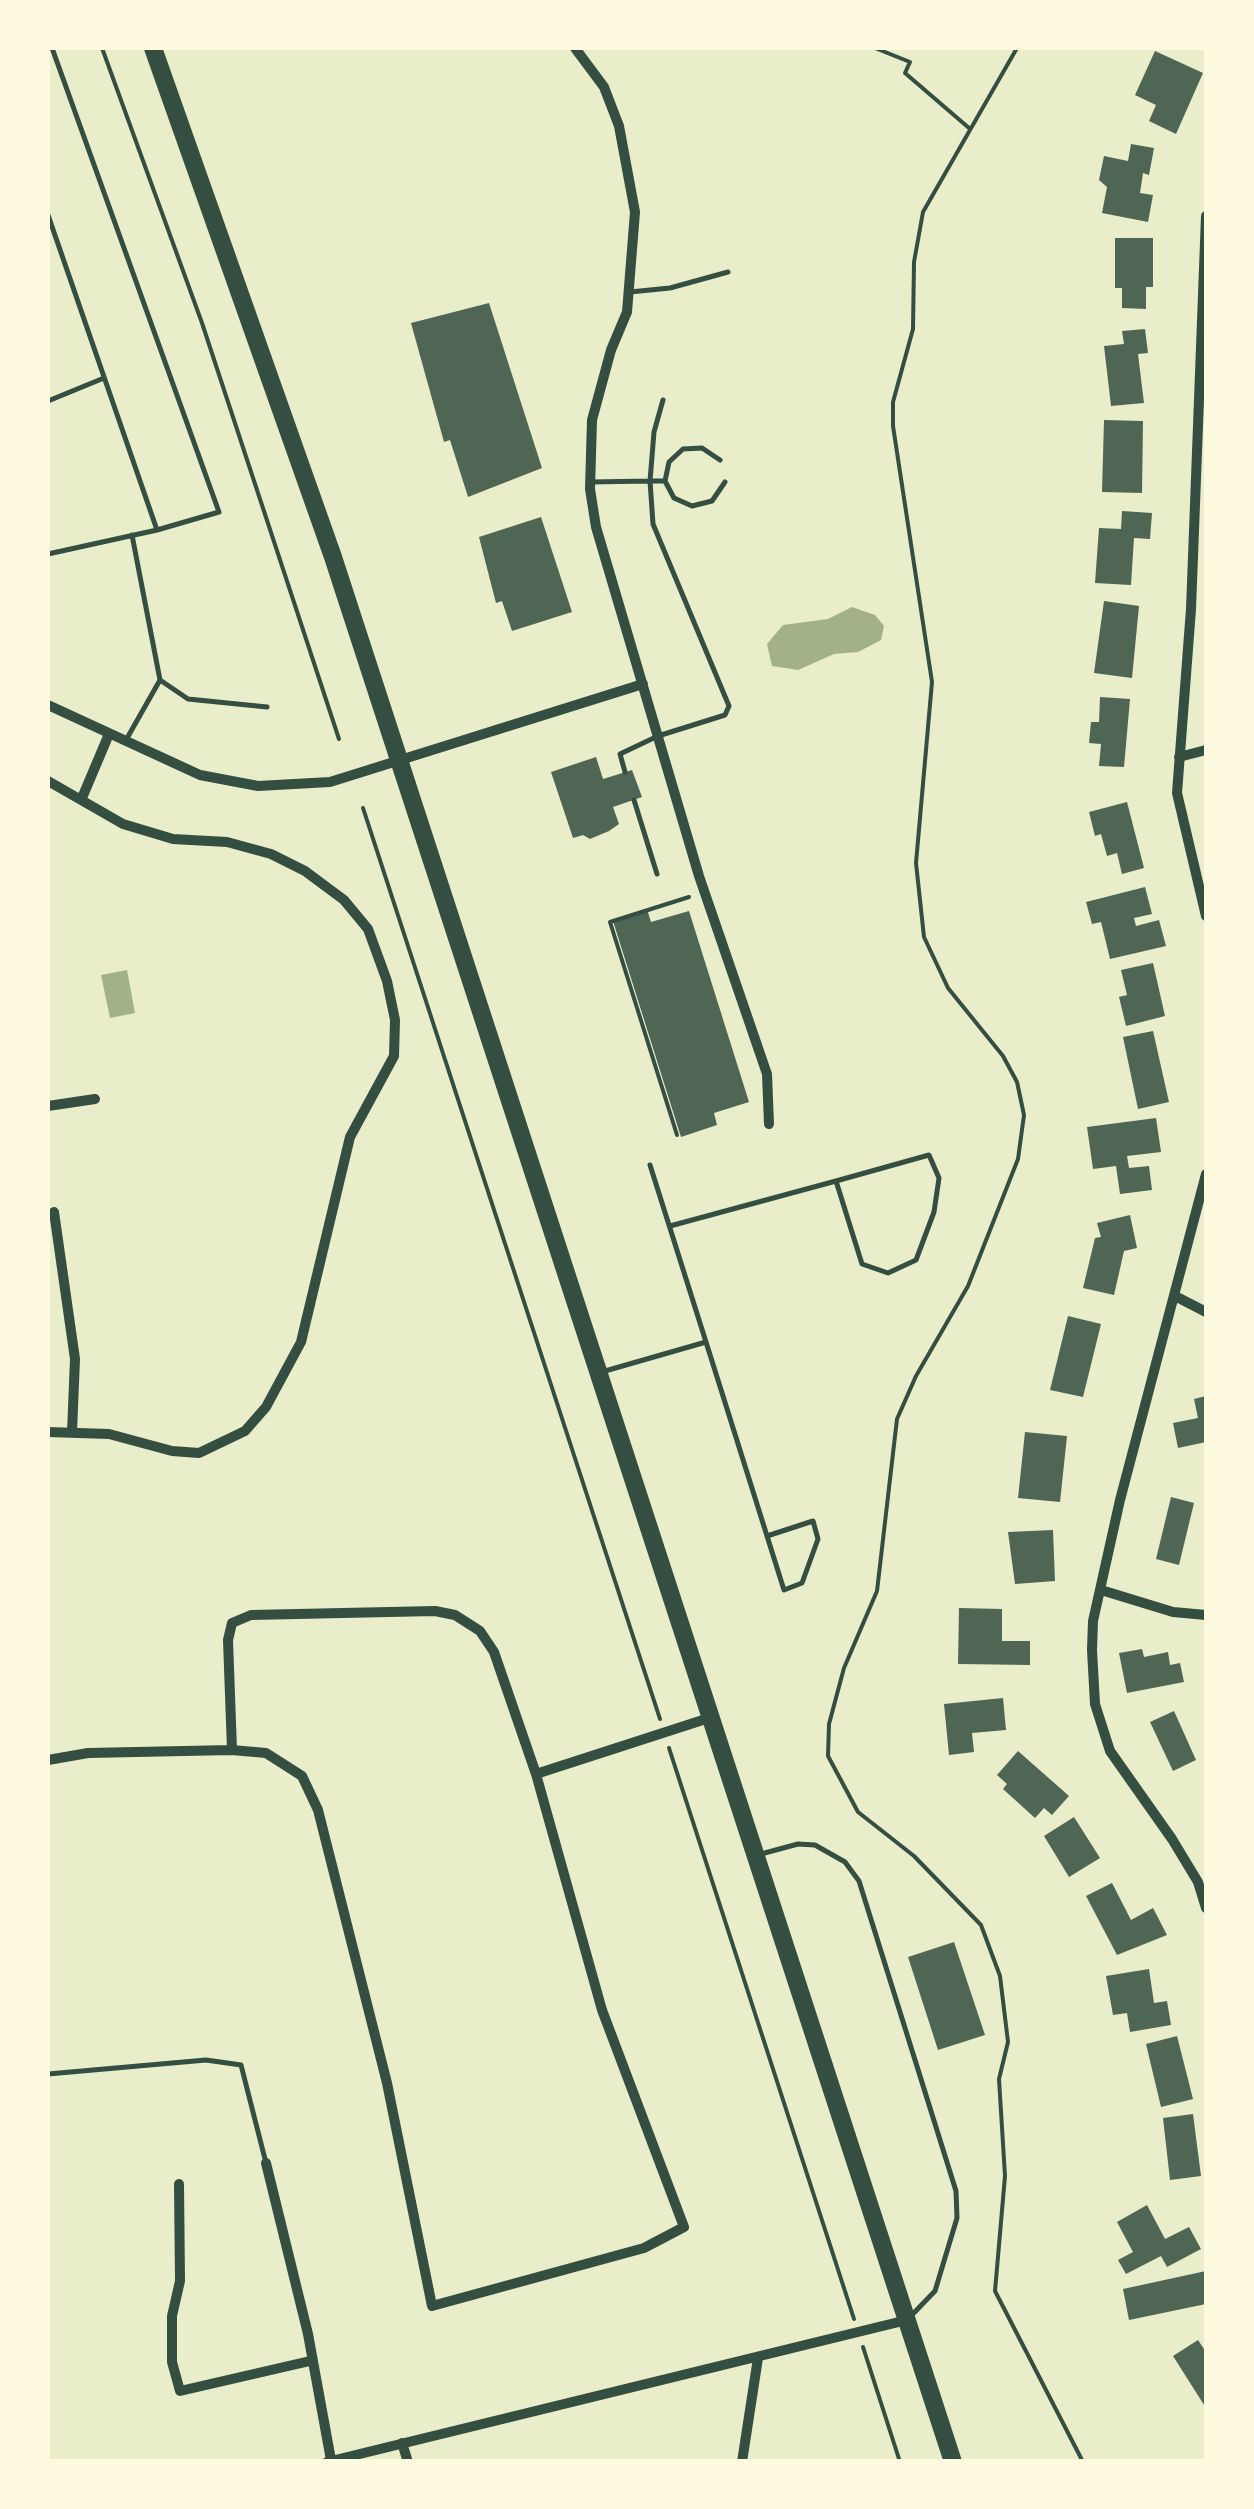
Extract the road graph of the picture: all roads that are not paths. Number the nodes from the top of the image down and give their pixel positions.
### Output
1 (52, 48) edge
2 (154, 48) edge
3 (574, 48) edge
4 (48, 215) edge
5 (1206, 216) edge
6 (728, 272) dead end
7 (630, 292) junction
8 (104, 378) junction
9 (48, 400) edge
10 (663, 400) dead end
11 (720, 460) dead end
12 (665, 481) junction
13 (590, 482) junction
14 (650, 482) junction
15 (724, 482) dead end
16 (157, 530) junction
17 (132, 534) junction
18 (48, 554) edge
19 (160, 680) junction
20 (642, 684) junction
21 (48, 705) edge
22 (267, 707) dead end
23 (109, 734) junction
24 (658, 736) junction
25 (124, 742) junction
26 (1206, 750) edge
27 (1180, 756) junction
28 (400, 762) junction
29 (625, 772) dead end
30 (48, 780) edge
31 (82, 798) junction
32 (634, 800) dead end
33 (657, 874) dead end
34 (1206, 916) edge
35 (94, 1099) dead end
36 (48, 1106) edge
37 (770, 1124) dead end
38 (650, 1165) dead end
39 (1206, 1174) edge
40 (836, 1181) junction
41 (54, 1212) dead end
42 (670, 1226) junction
43 (1175, 1296) junction
44 (1206, 1312) edge
45 (706, 1342) junction
46 (597, 1373) junction
47 (48, 1432) edge
48 (72, 1432) junction
49 (767, 1536) junction
50 (1101, 1590) junction
51 (1206, 1615) edge
52 (710, 1718) junction
53 (232, 1750) junction
54 (48, 1760) edge
55 (536, 1774) junction
56 (755, 1856) junction
57 (1206, 1908) edge
58 (48, 2074) edge
59 (266, 2163) joint
60 (179, 2184) dead end
61 (907, 2320) junction
62 (758, 2358) junction
63 (310, 2361) junction
64 (402, 2443) junction
65 (329, 2460) edge
66 (408, 2462) edge
67 (742, 2462) edge
68 (953, 2462) edge

1 - 16 lane
2 - 28 highway
3 - 7 street
4 - 8 lane
5 - 27 street
6 - 7 lane
7 - 13 street
8 - 9 lane
8 - 16 lane
10 - 14 lane
11 - 12 lane
12 - 14 lane
12 - 15 lane
13 - 14 lane
13 - 20 street
14 - 24 lane
16 - 17 lane
17 - 18 lane
17 - 19 lane
19 - 22 lane
19 - 25 lane
20 - 24 street
20 - 28 street
21 - 23 street
23 - 25 street
23 - 31 street
24 - 29 lane
24 - 37 street
25 - 28 street
26 - 27 street
27 - 34 street
28 - 46 highway
30 - 31 street
31 - 48 street
32 - 33 lane
35 - 36 street
38 - 42 lane
39 - 43 street
40 - 40 lane
40 - 42 lane
41 - 48 street
42 - 45 lane
43 - 44 street
43 - 50 street
45 - 46 lane
45 - 49 lane
46 - 52 highway
47 - 48 street
49 - 49 lane
50 - 51 street
50 - 57 street
52 - 55 street
52 - 56 highway
53 - 54 street
53 - 55 street
53 - 55 street
56 - 61 highway
56 - 61 lane
58 - 59 lane
59 - 63 street
60 - 63 street
61 - 62 street
61 - 68 highway
62 - 64 street
62 - 67 street
63 - 65 street
64 - 65 street
64 - 66 street

